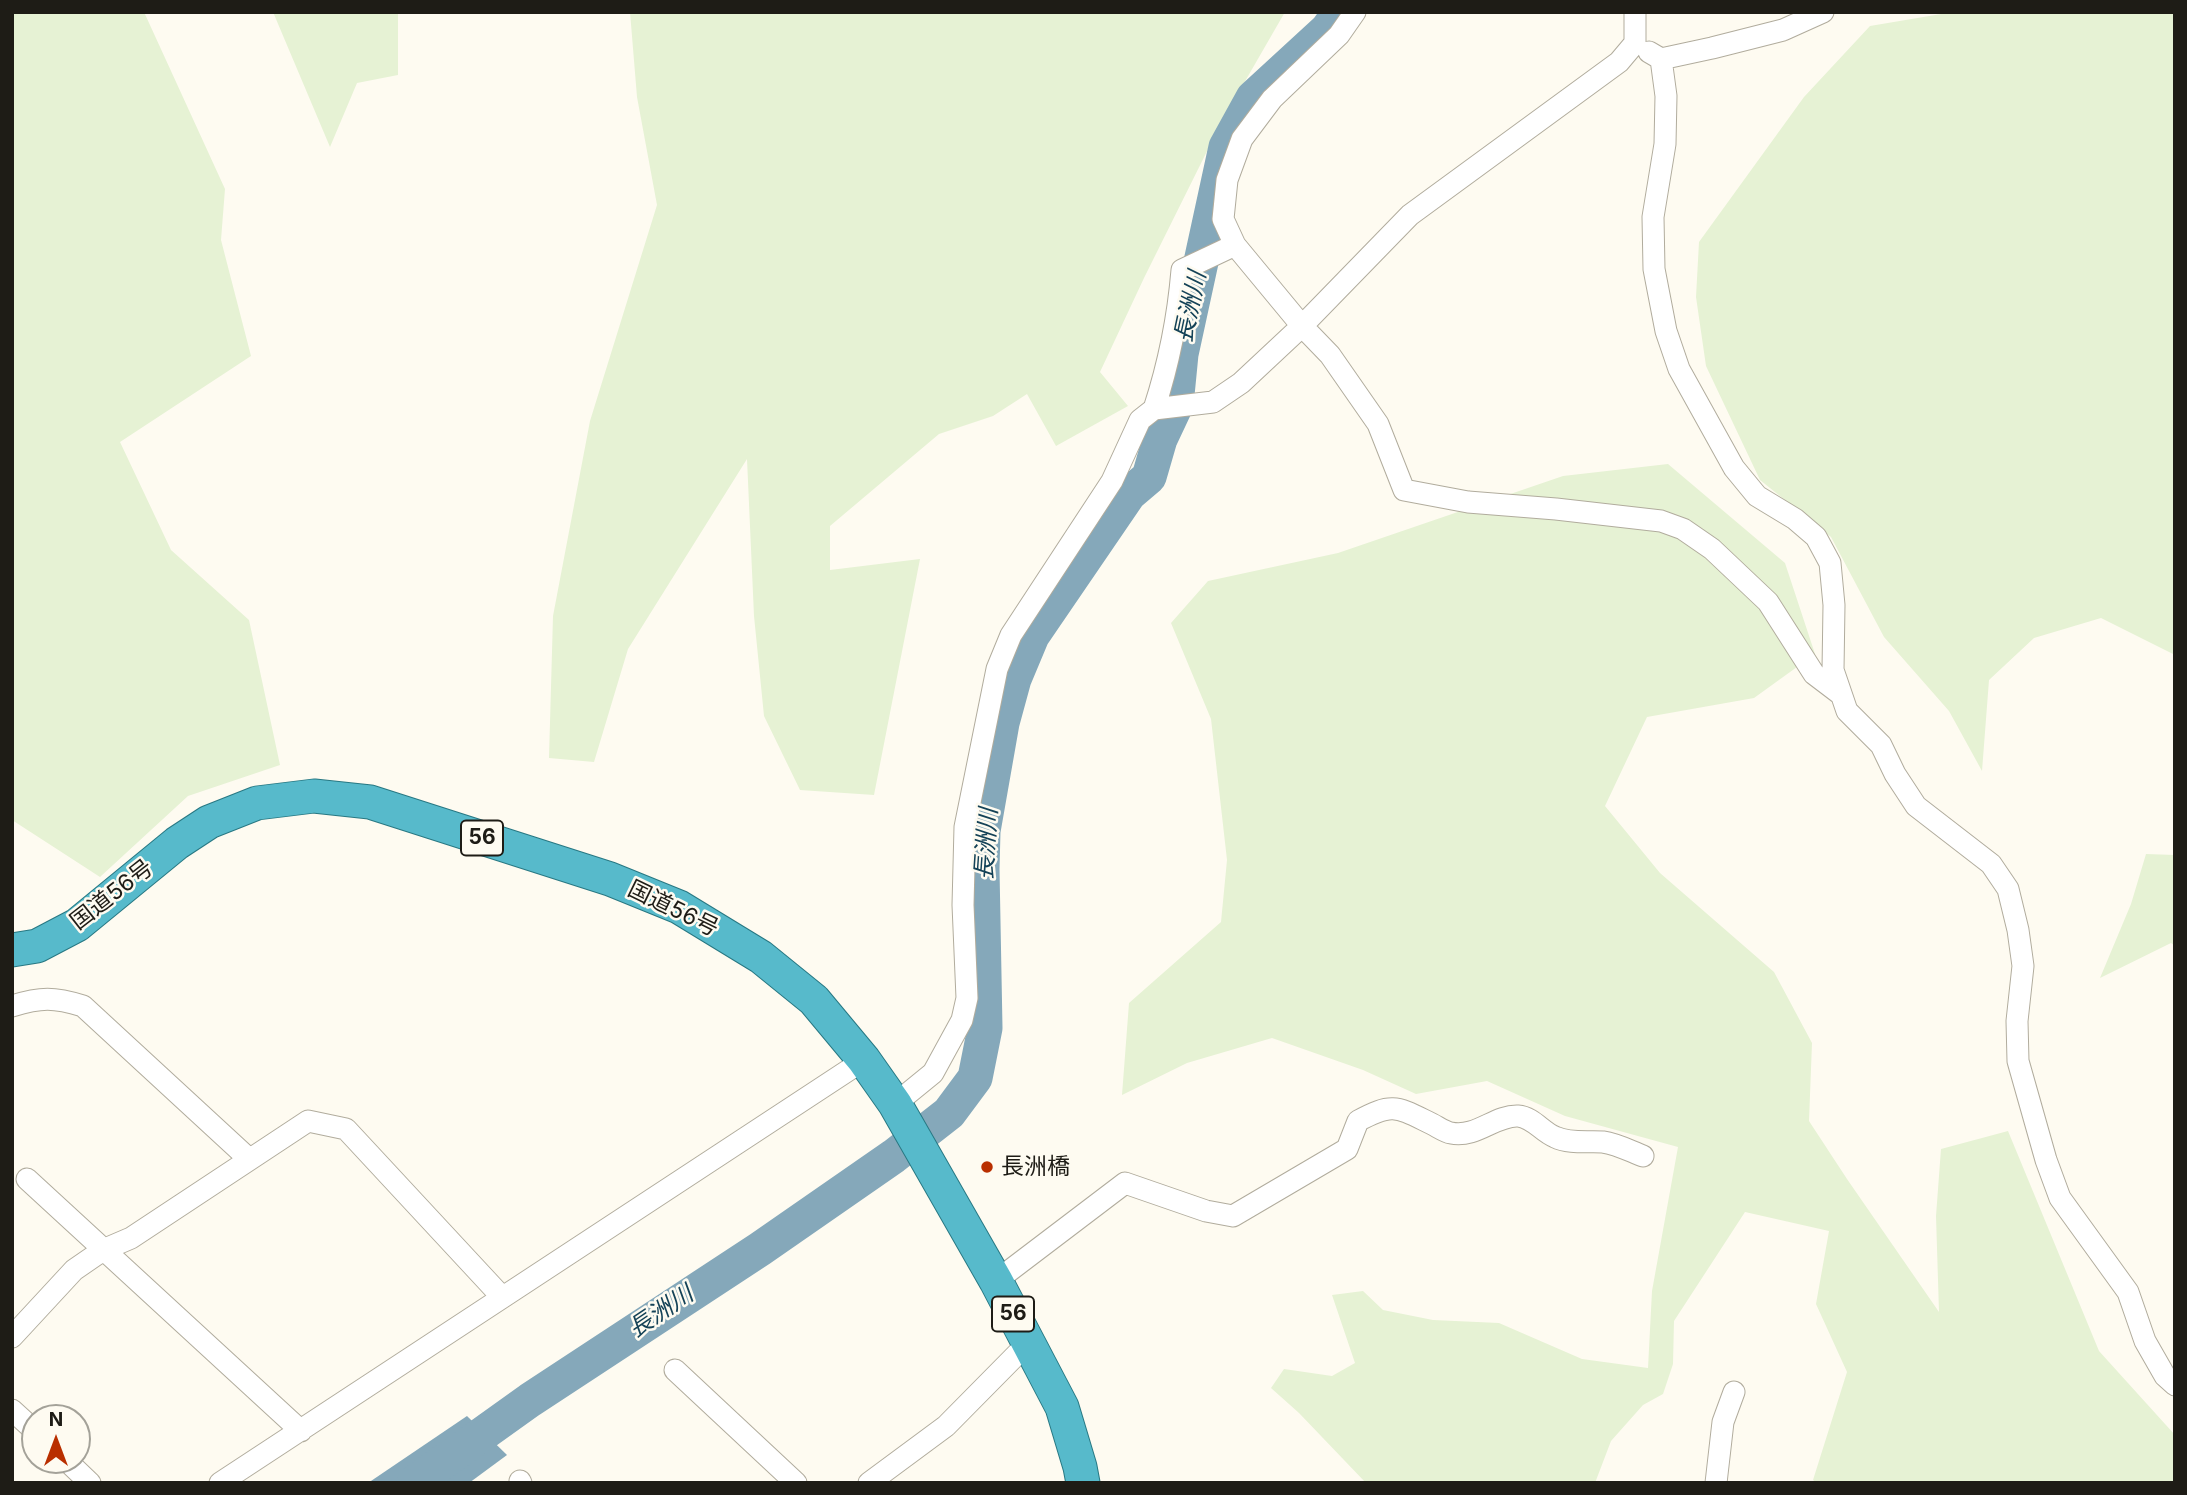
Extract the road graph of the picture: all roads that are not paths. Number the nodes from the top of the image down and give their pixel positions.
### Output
1 (1356, 12) edge
2 (1634, 12) edge
3 (1823, 12) edge
4 (1635, 43) junction
5 (1661, 59) junction
6 (1235, 245) junction
7 (1303, 326) junction
8 (1154, 409) junction
9 (1839, 693) junction
10 (12, 950) edge
11 (12, 1006) edge
12 (864, 1060) junction
13 (899, 1111) junction
14 (1643, 1156) dead end
15 (249, 1159) junction
16 (27, 1179) dead end
17 (103, 1250) junction
18 (996, 1281) junction
19 (502, 1297) junction
20 (12, 1337) edge
21 (1028, 1343) junction
22 (675, 1370) dead end
23 (2175, 1385) edge
24 (1734, 1392) dead end
25 (301, 1431) junction
26 (220, 1483) edge
27 (796, 1483) edge
28 (869, 1483) edge
29 (1083, 1483) edge
30 (1716, 1483) edge

1 - 6 street
2 - 4 street
3 - 5 street
4 - 5 street
4 - 7 street
5 - 9 street
6 - 7 street
6 - 8 street
7 - 8 street
7 - 9 street
8 - 13 street
9 - 23 street
10 - 12 highway, 国道56号 / 56
11 - 15 street
12 - 13 highway, 国道56号 / 56
12 - 19 street
13 - 18 highway, 国道56号 / 56
14 - 18 street
15 - 17 street
15 - 19 street
16 - 17 street
17 - 20 street
17 - 25 street
18 - 21 highway, 国道56号 / 56
19 - 25 street
21 - 28 street
21 - 29 highway, 国道56号 / 56
22 - 27 street
24 - 30 street
25 - 26 street

